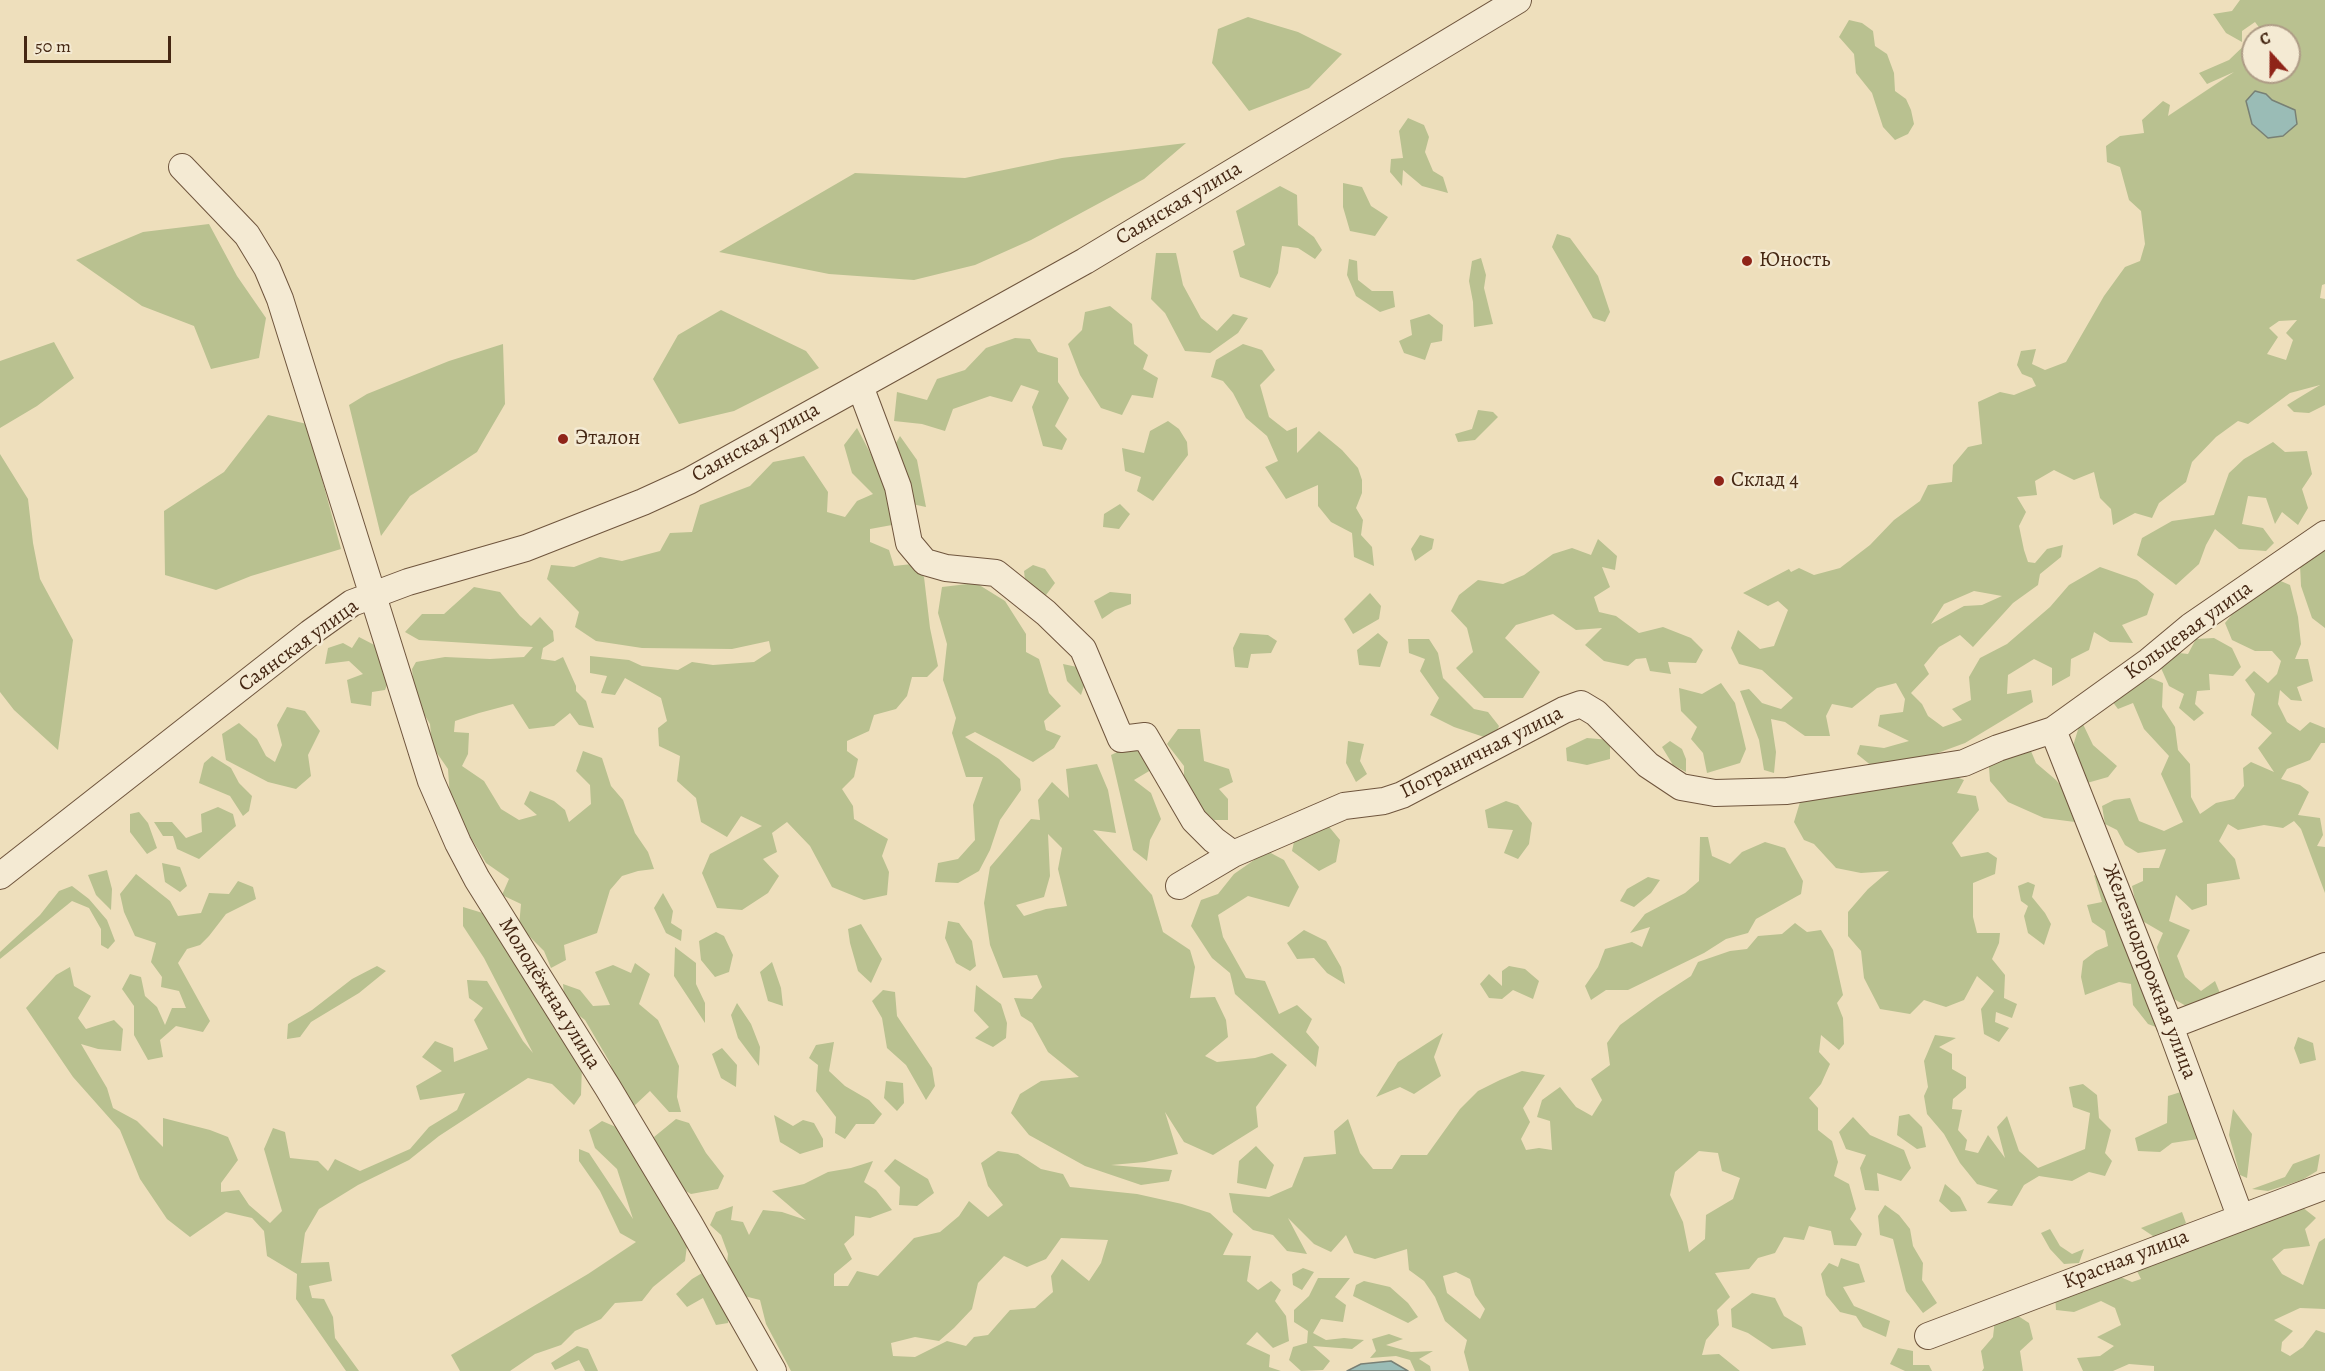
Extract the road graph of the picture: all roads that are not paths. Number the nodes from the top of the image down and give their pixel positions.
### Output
1 (1518, 0) edge
2 (182, 167) dead end
3 (860, 386) junction
4 (2325, 534) edge
5 (373, 595) junction
6 (2053, 730) junction
7 (1233, 854) junction
8 (0, 876) edge
9 (1179, 886) dead end
10 (2325, 966) edge
11 (2170, 1026) junction
12 (2325, 1186) edge
13 (2240, 1216) junction
14 (1928, 1336) dead end
15 (773, 1371) edge

1 - 3 street, Саянская улица
2 - 5 street, Молодёжная улица
3 - 5 street, Саянская улица
3 - 7 street
4 - 6 street, Кольцевая улица
5 - 8 street, Саянская улица
5 - 15 street, Молодёжная улица
6 - 7 street, Пограничная улица
6 - 11 street, Железнодорожная улица
7 - 9 street, Пограничная улица
10 - 11 street
11 - 13 street, Железнодорожная улица
12 - 13 street, Красная улица
13 - 14 street, Красная улица

